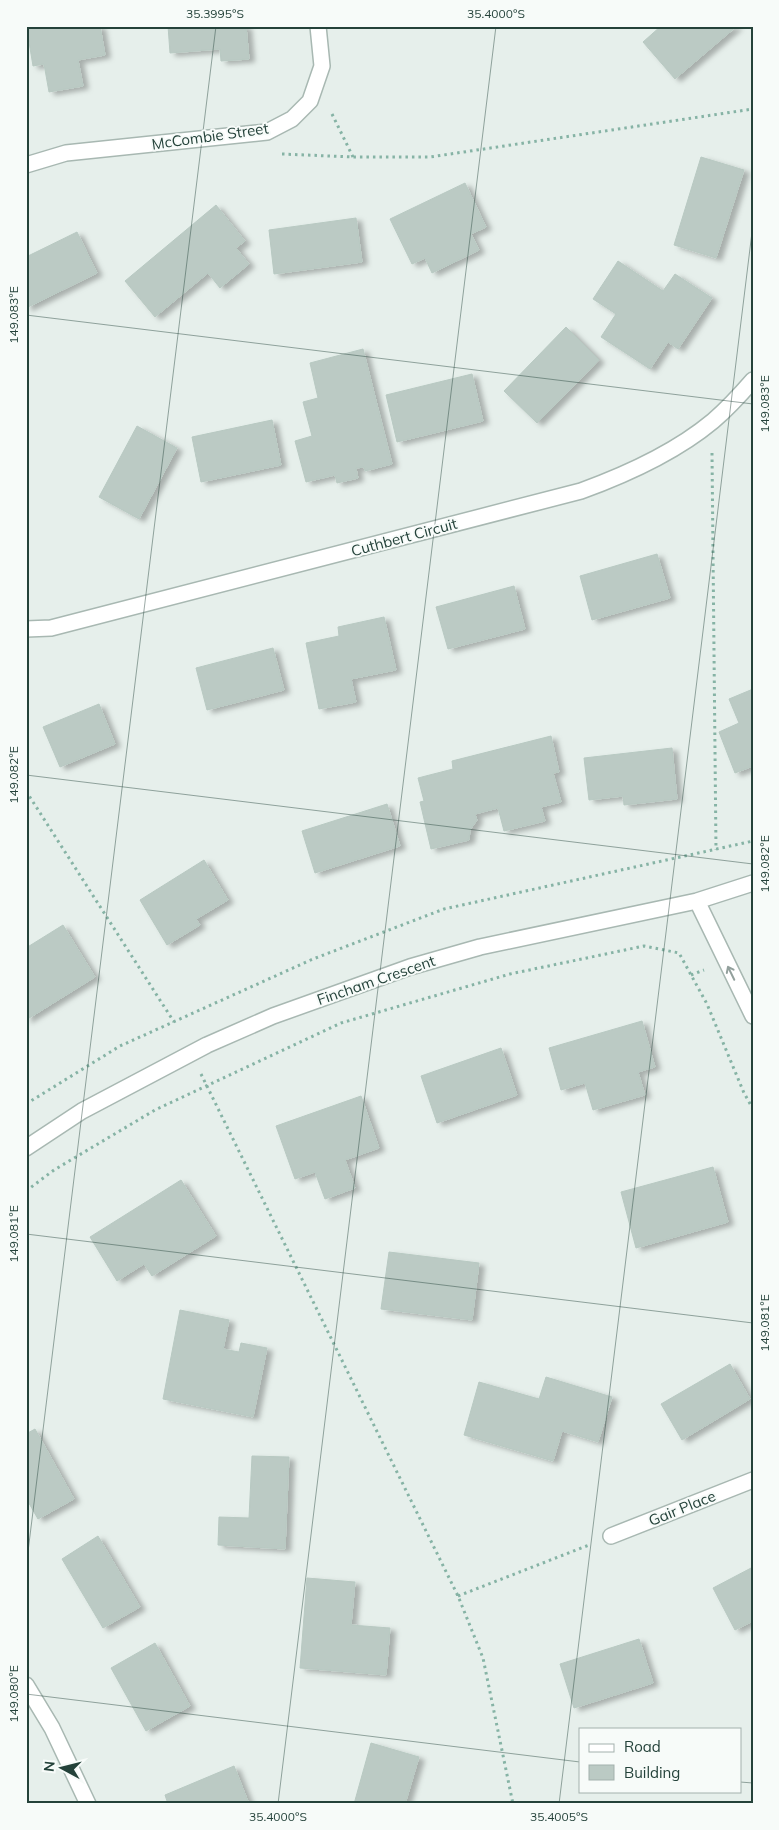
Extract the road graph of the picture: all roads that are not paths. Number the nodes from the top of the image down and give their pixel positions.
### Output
1 (318, 26) edge
2 (26, 165) edge
3 (753, 380) edge
4 (26, 629) edge
5 (752, 886) edge
6 (697, 901) junction
7 (753, 1016) edge
8 (26, 1148) edge
9 (753, 1480) edge
10 (611, 1536) road end
11 (26, 1685) edge
12 (88, 1804) edge

1 - 2 street, McCombie Street
3 - 4 street, Cuthbert Circuit
5 - 6 street, Fincham Crescent
7 -> 6 street
6 - 8 street, Fincham Crescent
9 - 10 street, Gair Place
11 - 12 street

